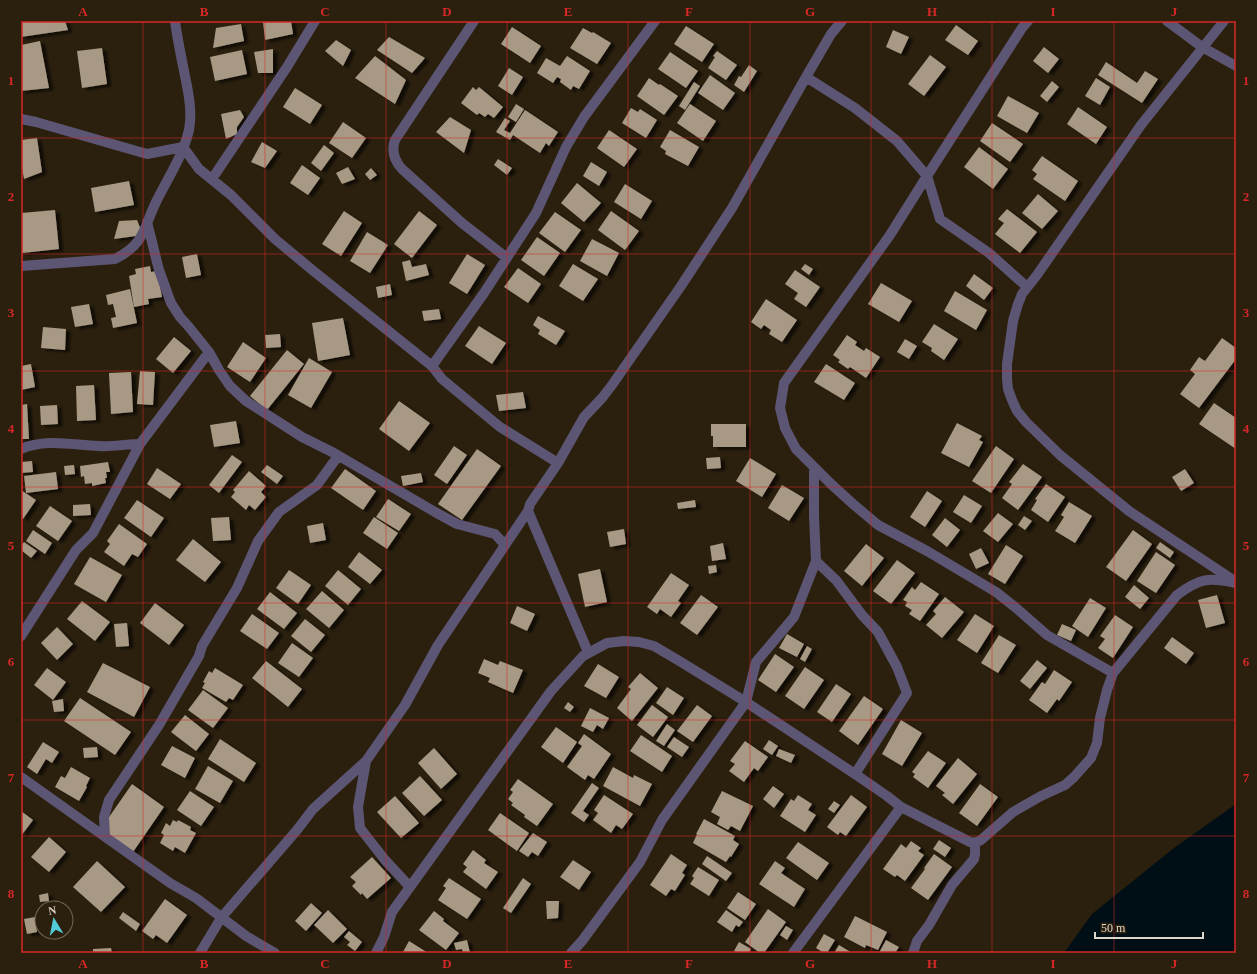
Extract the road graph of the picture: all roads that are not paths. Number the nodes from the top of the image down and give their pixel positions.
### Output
1 (175, 21) edge
2 (315, 21) edge
3 (474, 21) edge
4 (655, 21) edge
5 (842, 21) edge
6 (1028, 21) edge
7 (1167, 21) edge
8 (1224, 21) edge
9 (1202, 47) junction
10 (1236, 66) edge
11 (806, 77) junction
12 (21, 119) edge
13 (183, 147) junction
14 (927, 176) junction
15 (212, 179) junction
16 (148, 222) junction
17 (506, 258) junction
18 (21, 266) edge
19 (1027, 287) junction
20 (209, 352) junction
21 (432, 366) junction
22 (140, 444) junction
23 (21, 449) edge
24 (338, 456) junction
25 (558, 463) junction
26 (814, 467) junction
27 (528, 511) junction
28 (505, 545) junction
29 (816, 561) junction
30 (1236, 583) edge
31 (21, 636) edge
32 (588, 652) junction
33 (1113, 673) junction
34 (746, 702) junction
35 (366, 761) junction
36 (855, 774) junction
37 (21, 777) edge
38 (901, 807) junction
39 (105, 836) junction
40 (975, 843) junction
41 (410, 887) junction
42 (221, 918) junction
43 (200, 953) edge
44 (275, 953) edge
45 (376, 953) edge
46 (571, 953) edge
47 (793, 953) edge
48 (913, 953) edge

1 - 13 street
2 - 15 street
3 - 17 street
4 - 17 street
5 - 11 street
6 - 14 street
7 - 9 street
8 - 9 street
9 - 10 street
9 - 19 street
11 - 14 street
11 - 25 street
12 - 13 street
13 - 15 street
13 - 16 street
14 - 19 street
14 - 26 street
15 - 21 street
16 - 18 street
16 - 20 street
17 - 21 street
19 - 30 street
20 - 22 street
20 - 24 street
21 - 25 street
22 - 23 street
22 - 31 street
24 - 28 street
24 - 39 street
25 - 27 street
26 - 29 street
26 - 33 street
27 - 28 street
27 - 32 street
28 - 35 street
29 - 34 street
29 - 36 street
30 - 33 street
32 - 34 street
32 - 41 street
33 - 40 street
34 - 36 street
34 - 46 street
35 - 41 street
35 - 42 street
36 - 38 street
37 - 39 street
38 - 40 street
38 - 47 street
39 - 42 street
40 - 48 street
41 - 45 street
42 - 43 street
42 - 44 street

